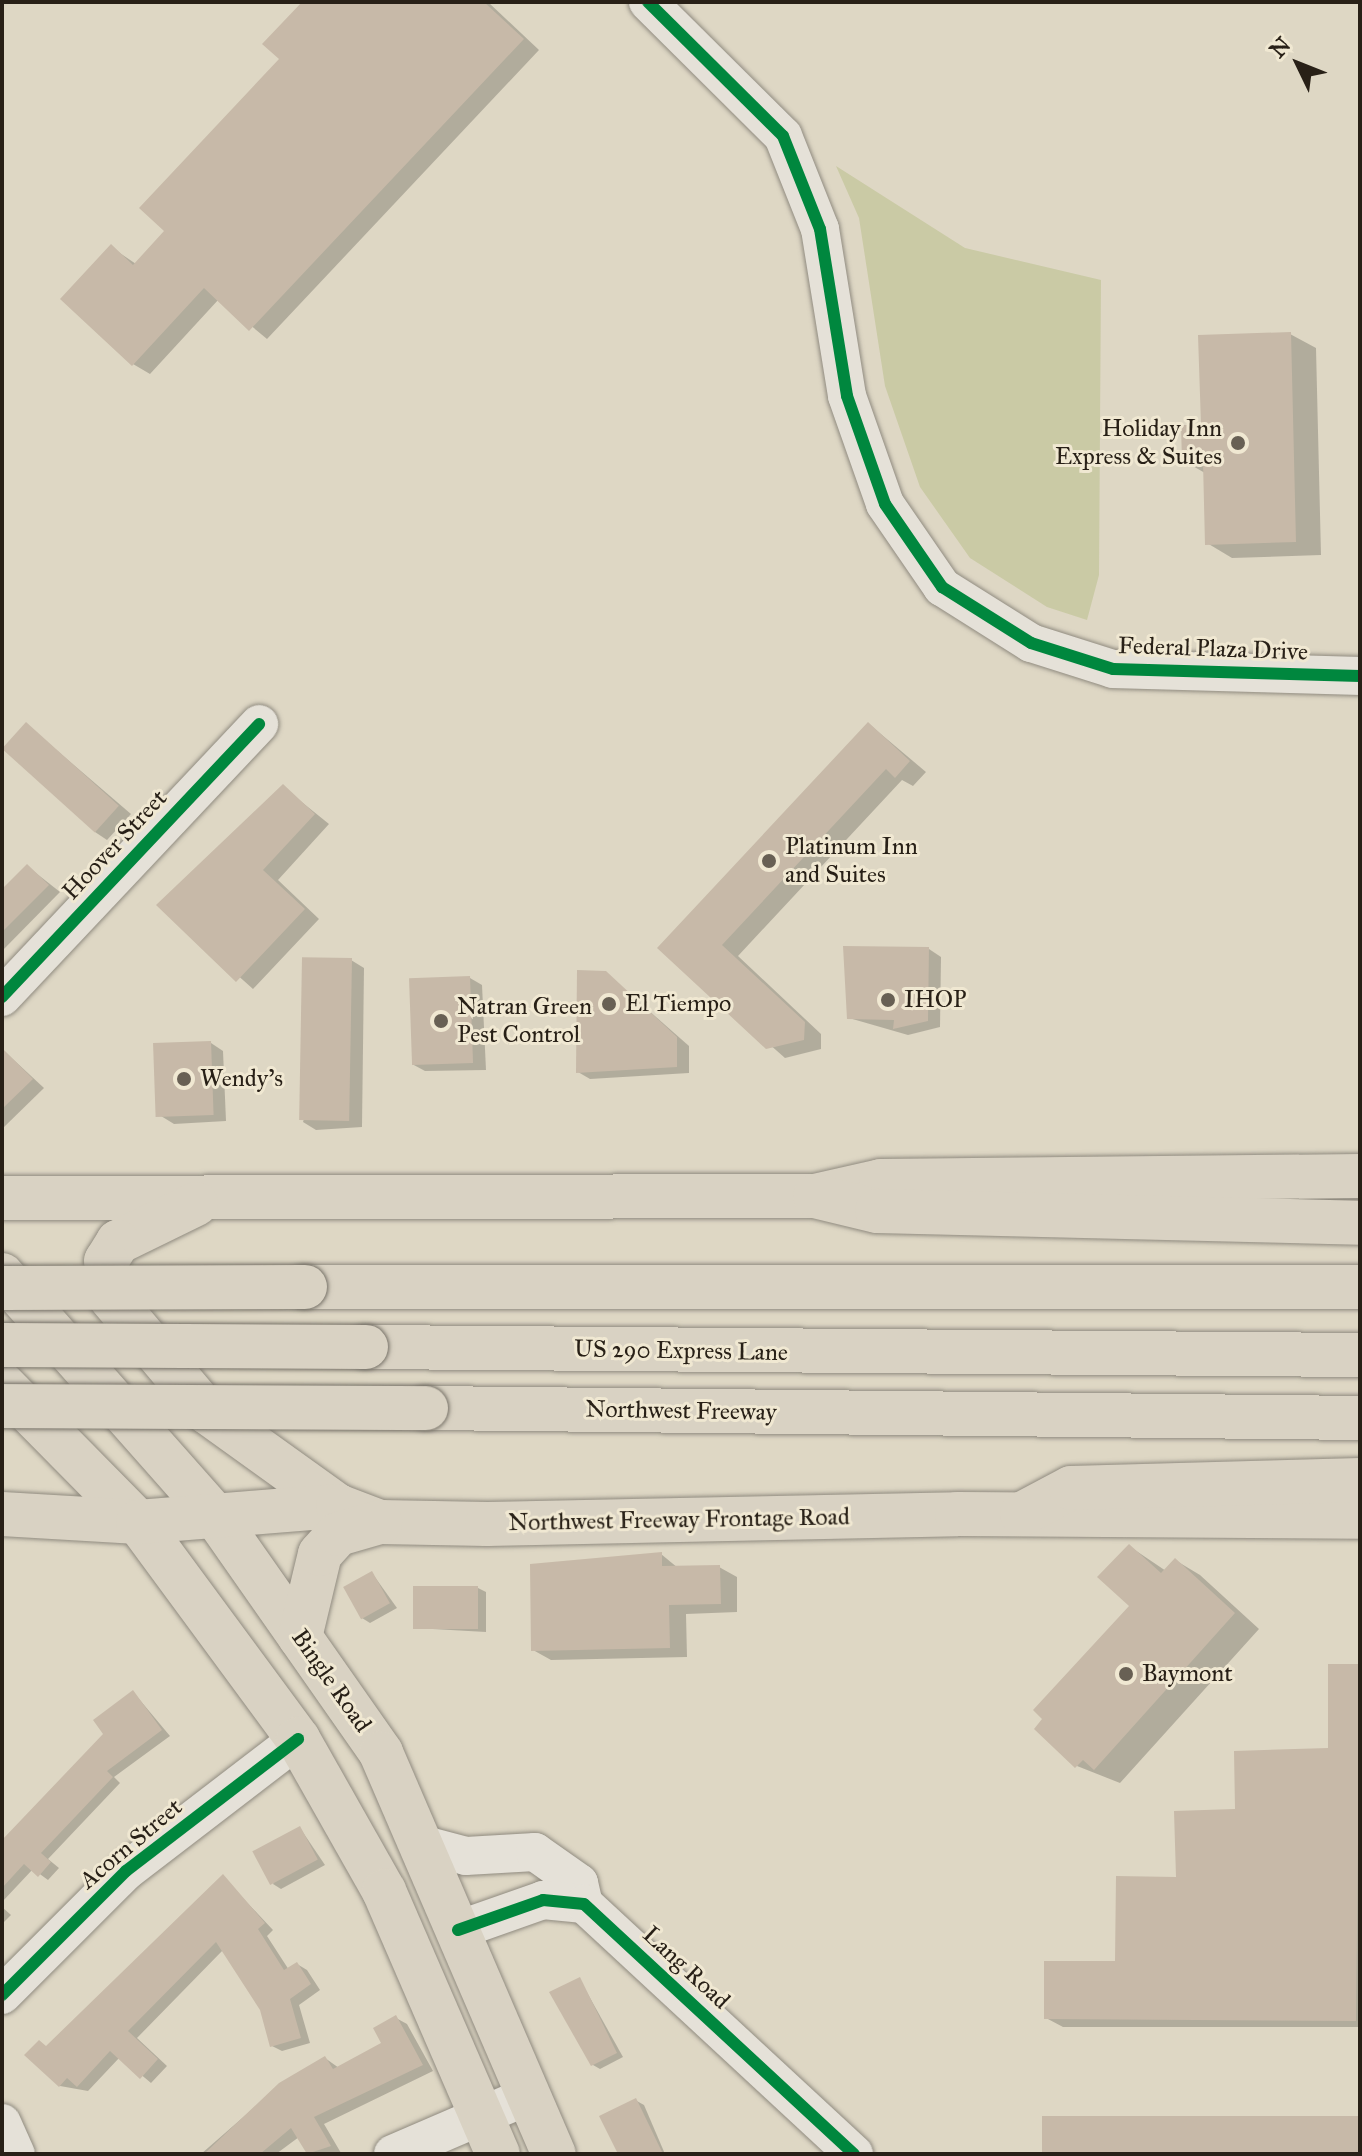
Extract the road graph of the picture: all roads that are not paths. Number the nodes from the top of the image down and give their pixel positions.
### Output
1 (648, 2) edge
2 (1360, 676) edge
3 (259, 724) dead end
4 (2, 997) edge
5 (1360, 1176) edge
6 (815, 1196) junction
7 (230, 1197) junction
8 (2, 1198) edge
9 (1360, 1223) edge
10 (2, 1275) edge
11 (1360, 1287) edge
12 (2, 1288) edge
13 (2, 1345) edge
14 (1360, 1355) edge
15 (2, 1384) edge
16 (2, 1406) edge
17 (1360, 1418) edge
18 (1360, 1480) edge
19 (338, 1506) junction
20 (2, 1514) edge
21 (1022, 1514) junction
22 (216, 1517) junction
23 (1360, 1517) edge
24 (138, 1522) junction
25 (380, 1522) junction
26 (300, 1637) junction
27 (305, 1750) junction
28 (424, 1845) junction
29 (584, 1904) junction
30 (458, 1930) junction
31 (2, 1995) edge
32 (530, 2095) junction
33 (482, 2113) junction
34 (2, 2123) edge
35 (16, 2154) edge
36 (393, 2154) edge
37 (498, 2154) edge
38 (554, 2154) edge
39 (854, 2154) edge

1 - 2 street, Federal Plaza Drive
3 - 4 street, Hoover Street
5 - 6 main road
6 - 7 main road
6 - 9 main road
7 - 8 main road
7 - 19 main road
10 - 22 main road, Bingle Road
11 - 12 main road, bridge
13 - 14 main road, US 290 Express Lane, bridge
15 - 24 main road
16 - 17 main road, Northwest Freeway, bridge
18 - 21 main road
19 - 22 main road, Northwest Freeway Frontage Road
19 - 25 main road, Northwest Freeway Frontage Road
20 - 24 main road, Northwest Freeway Frontage Road
21 - 23 main road, Northwest Freeway Frontage Road
21 - 25 main road, Northwest Freeway Frontage Road
22 - 24 main road, Northwest Freeway Frontage Road
22 - 26 main road, Bingle Road
24 - 27 main road
25 - 26 main road
26 - 28 main road, Bingle Road
27 - 30 main road
27 - 31 street, Acorn Street
27 - 33 main road
28 - 29 street, Lang Road
28 - 30 main road, Bingle Road
29 - 30 street
29 - 39 street, Lang Road
30 - 32 main road, Bingle Road
32 - 33 street
32 - 38 main road, Bingle Road
33 - 36 street
33 - 37 main road
34 - 35 street

